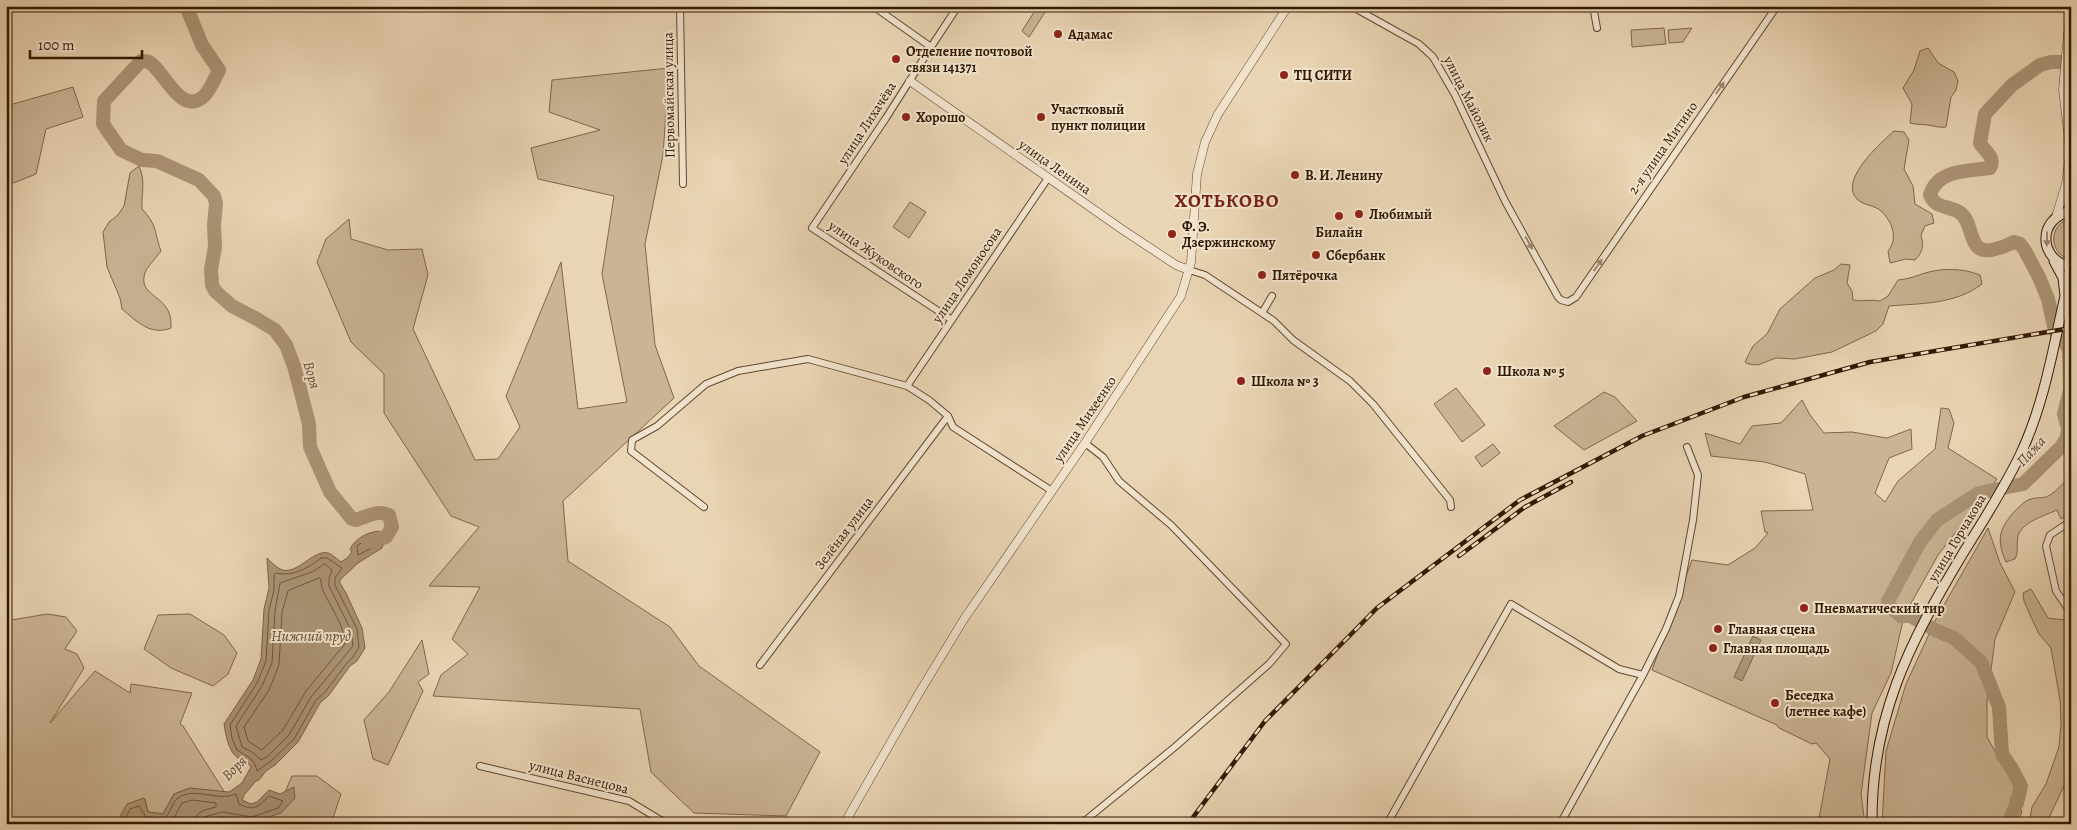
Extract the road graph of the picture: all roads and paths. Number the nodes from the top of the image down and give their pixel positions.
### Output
1 (680, 6) edge
2 (873, 6) edge
3 (958, 6) edge
4 (1288, 6) edge
5 (1351, 6) edge
6 (1593, 6) edge
7 (1777, 6) edge
8 (2071, 22) edge
9 (1597, 28) dead end
10 (931, 46) junction
11 (910, 81) junction
12 (2067, 91) edge
13 (2070, 155) edge
14 (1048, 178) junction
15 (683, 184) dead end
16 (1504, 201) joint
17 (2071, 211) edge
18 (2056, 217) junction
19 (812, 228) joint
20 (2052, 257) junction
21 (2071, 267) edge
22 (1189, 270) junction
23 (2071, 287) edge
24 (1272, 296) dead end
25 (2065, 296) junction
26 (1262, 313) junction
27 (952, 320) junction
28 (907, 386) junction
29 (948, 416) junction
30 (1085, 443) junction
31 (1687, 447) dead end
32 (1052, 491) junction
33 (704, 507) dead end
34 (1451, 507) dead end
35 (2071, 521) edge
36 (2071, 612) edge
37 (760, 665) dead end
38 (1643, 675) junction
39 (480, 766) dead end
40 (667, 824) edge
41 (844, 824) edge
42 (1081, 824) edge
43 (1387, 824) edge
44 (1560, 824) edge
45 (1872, 824) edge

1 - 15 street, Первомайская улица
2 - 10 street
3 - 10 street, улица Лихачёва
4 - 22 street, улица Михеенко
5 - 16 street, улица Майолик
6 - 9 street
16 -> 7 street, 2-я улица Митино
8 - 12 street
10 - 11 street, улица Лихачёва
11 - 14 street, улица Ленина
11 - 19 street, улица Лихачёва
12 - 13 street
13 - 18 street
14 - 22 street, улица Ленина
14 - 27 street, улица Ломоносова
17 - 18 main road
18 -> 20 main road
19 - 27 street, улица Жуковского
20 - 21 main road
20 - 25 main road
22 - 26 street
22 - 30 street, улица Михеенко
23 - 25 main road
24 - 26 street
25 - 45 main road, улица Горчакова
26 - 34 street
27 - 28 street, улица Ломоносова
28 - 29 street
28 - 33 street
29 - 32 street
29 - 37 street, Зелёная улица
30 - 32 street, улица Михеенко
30 - 42 street
31 - 38 street
32 - 41 street, улица Михеенко
35 - 36 street
38 - 43 street
38 - 44 street
39 - 40 street, улица Васнецова

